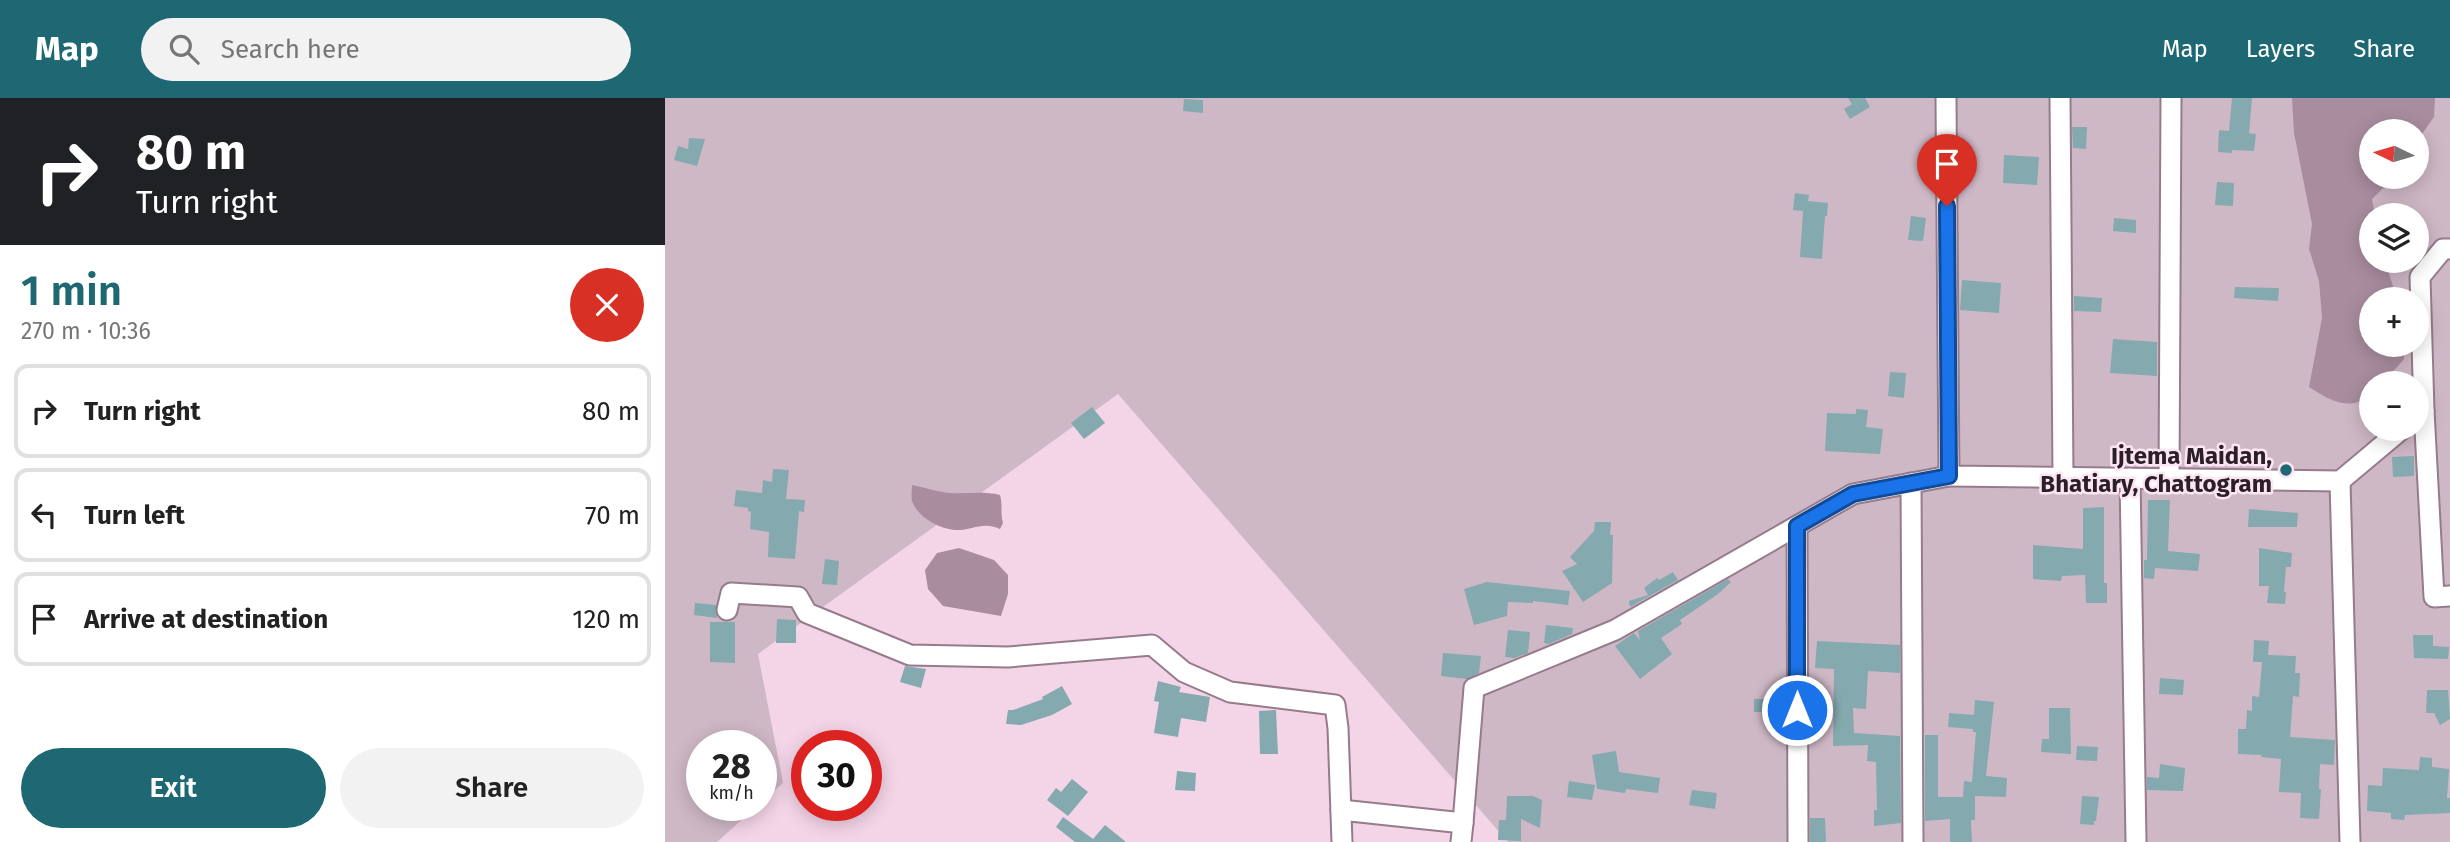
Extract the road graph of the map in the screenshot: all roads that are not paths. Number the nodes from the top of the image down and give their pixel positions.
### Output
1 (1946, 98) edge
2 (2060, 98) edge
3 (2171, 98) edge
4 (2450, 249) edge
5 (2420, 371) edge
6 (2388, 441) edge
7 (2422, 441) edge
8 (1949, 476) junction
9 (2063, 477) junction
10 (2130, 478) junction
11 (2169, 479) junction
12 (2340, 481) junction
13 (1911, 483) junction
14 (1797, 526) junction
15 (2450, 596) edge
16 (727, 610) dead end
17 (1341, 810) junction
18 (1462, 833) edge
19 (1342, 842) edge
20 (1798, 842) edge
21 (1913, 842) edge
22 (2136, 842) edge
23 (2350, 842) edge

1 - 8 street
2 - 9 street
3 - 11 street
4 - 5 street
6 - 12 street
7 - 15 street
8 - 9 street
8 - 13 street
9 - 10 street
10 - 11 street
10 - 22 street
11 - 12 street
12 - 23 street
13 - 14 street
13 - 21 street
14 - 18 street
14 - 20 street
16 - 17 street
17 - 18 street
17 - 19 street

